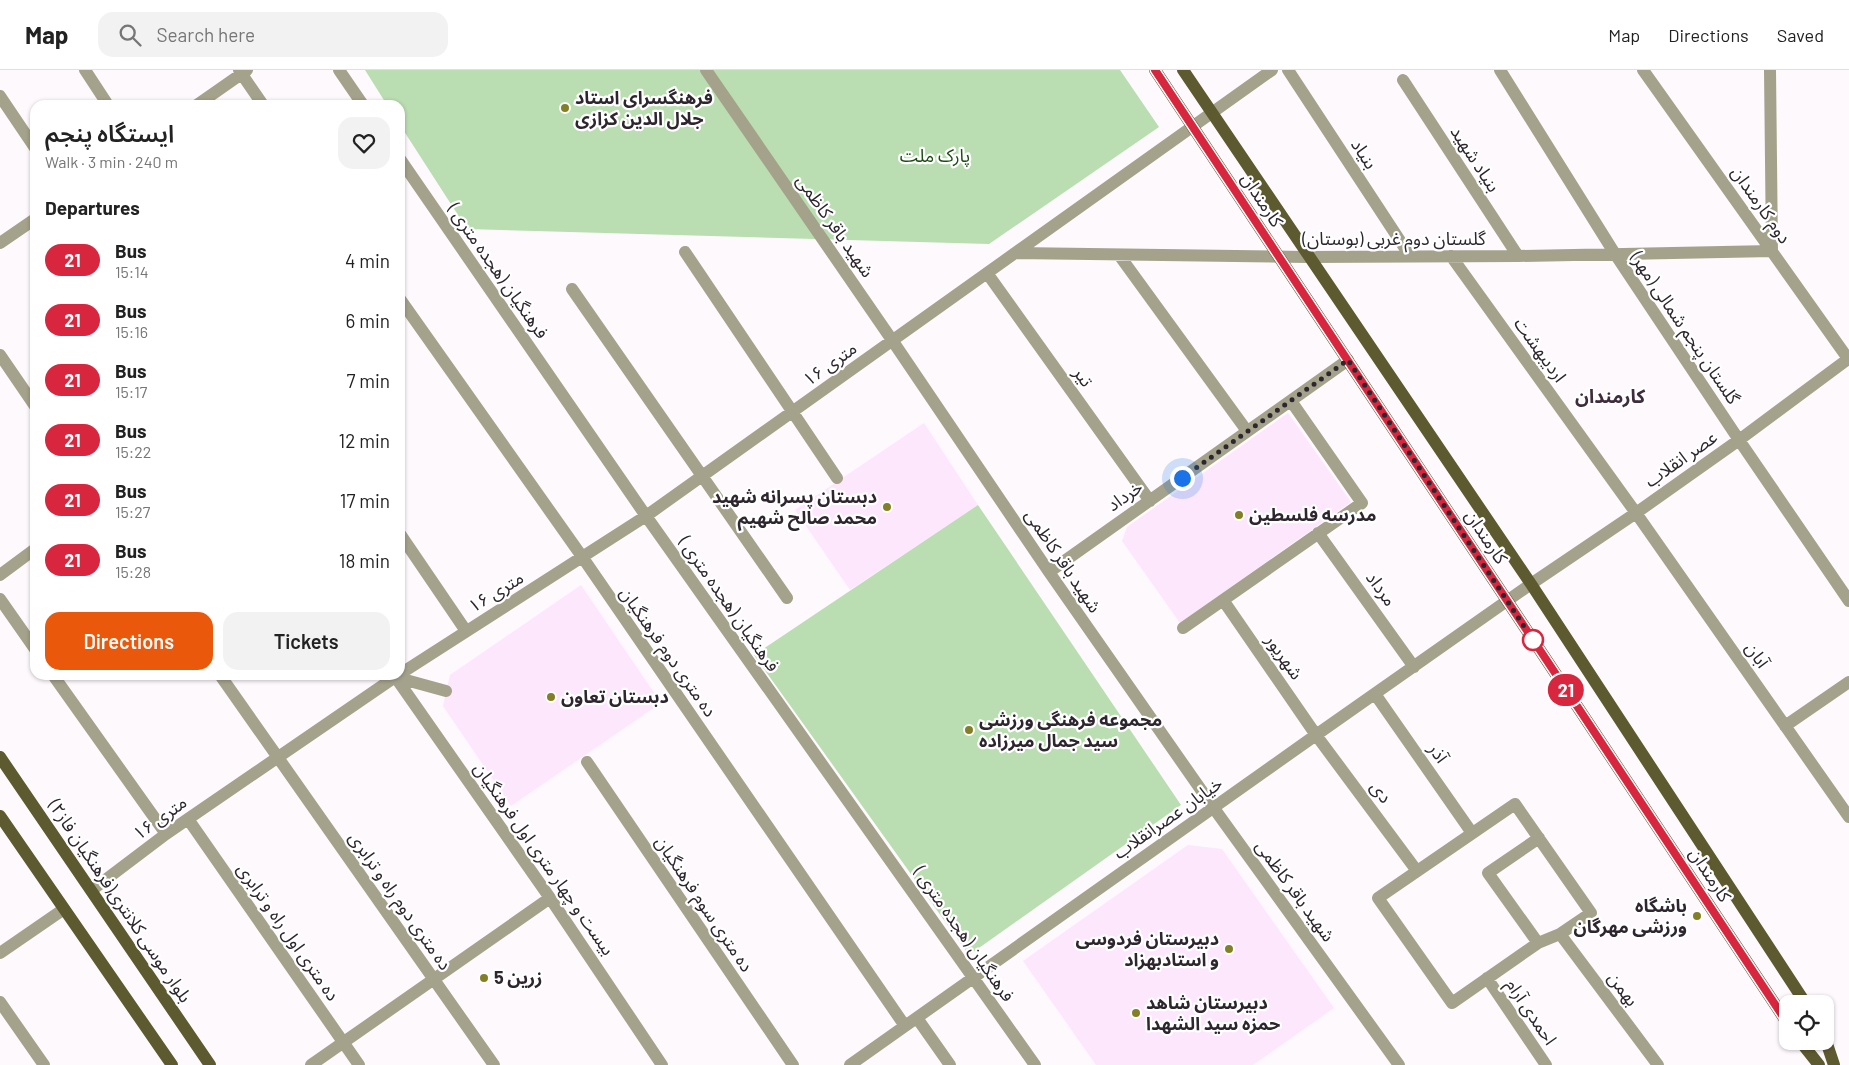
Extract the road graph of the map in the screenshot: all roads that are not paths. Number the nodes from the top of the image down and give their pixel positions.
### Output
1 (85, 70) edge
2 (339, 70) edge
3 (706, 70) edge
4 (1155, 70) edge
5 (1183, 70) edge
6 (1272, 70) edge
7 (1288, 70) edge
8 (1500, 70) edge
9 (1643, 70) edge
10 (1770, 70) edge
11 (242, 71) edge
12 (1403, 80) dead end
13 (0, 96) edge
14 (105, 100) edge
15 (204, 100) edge
16 (260, 100) edge
17 (360, 100) edge
18 (1212, 113) junction
19 (1193, 127) junction
20 (30, 141) edge
21 (405, 166) edge
22 (30, 222) edge
23 (0, 243) edge
24 (1772, 251) junction
25 (685, 252) dead end
26 (1015, 254) junction
27 (1615, 254) junction
28 (1119, 255) junction
29 (1279, 256) junction
30 (1410, 256) junction
31 (1451, 256) junction
32 (1518, 256) junction
33 (1308, 257) junction
34 (987, 274) junction
35 (572, 289) dead end
36 (405, 306) edge
37 (892, 340) junction
38 (0, 355) edge
39 (1849, 359) edge
40 (1348, 360) junction
41 (30, 399) edge
42 (1291, 400) junction
43 (792, 412) junction
44 (1247, 431) junction
45 (1739, 440) junction
46 (703, 476) junction
47 (837, 478) dead end
48 (1150, 501) junction
49 (1636, 513) junction
50 (646, 516) junction
51 (1318, 533) junction
52 (405, 541) edge
53 (30, 554) edge
54 (583, 558) junction
55 (1049, 572) junction
56 (0, 575) edge
57 (1531, 584) junction
58 (787, 598) dead end
59 (0, 599) edge
60 (1223, 600) junction
61 (1849, 601) edge
62 (1508, 602) junction
63 (1183, 628) dead end
64 (466, 631) junction
65 (30, 642) edge
66 (1414, 667) junction
67 (405, 670) edge
68 (405, 678) edge
69 (57, 680) edge
70 (223, 680) edge
71 (390, 680) edge
72 (400, 680) edge
73 (1849, 682) edge
74 (446, 691) dead end
75 (1375, 694) junction
76 (1785, 726) junction
77 (1316, 735) junction
78 (0, 757) edge
79 (277, 758) junction
80 (587, 762) dead end
81 (1213, 807) junction
82 (0, 816) edge
83 (1849, 817) edge
84 (188, 819) junction
85 (1472, 833) junction
86 (166, 834) junction
87 (1539, 838) junction
88 (1417, 870) junction
89 (92, 890) junction
90 (550, 898) junction
91 (64, 909) junction
92 (1560, 934) junction
93 (1538, 944) junction
94 (0, 952) edge
95 (974, 977) junction
96 (1487, 978) junction
97 (434, 979) junction
98 (1800, 995) edge
99 (0, 1002) edge
100 (1779, 1010) edge
101 (917, 1018) junction
102 (905, 1026) junction
103 (343, 1042) junction
104 (1807, 1050) edge
105 (1829, 1050) edge
106 (44, 1065) edge
107 (172, 1065) edge
108 (210, 1065) edge
109 (311, 1065) edge
110 (359, 1065) edge
111 (494, 1065) edge
112 (662, 1065) edge
113 (793, 1065) edge
114 (850, 1065) edge
115 (950, 1065) edge
116 (1035, 1065) edge
117 (1399, 1065) edge
118 (1546, 1065) edge
119 (1658, 1065) edge
120 (1819, 1065) edge
121 (1834, 1065) edge

1 - 14 street
2 - 17 street
3 - 37 street, شهید باقر کاظمی
4 - 19 main road, کارمندان
5 - 18 main road, کارمندان
6 - 18 street, ۱۶ متری
7 - 30 street, بنیاد
8 - 27 street, گلستان پنجم شمالی (مهر)
9 - 24 street, دوم کارمندان
10 - 24 street
11 - 15 street
11 - 16 street
12 - 32 street, بنیاد شهید
13 - 20 street
18 - 19 street, ۱۶ متری
18 - 33 main road, کارمندان
19 - 26 street, ۱۶ متری
19 - 29 main road, کارمندان
21 - 50 street, فرهنگیان (هجده متری )
22 - 23 street
24 - 27 street, گلستان دوم غربی (بوستان)
24 - 39 street, دوم کارمندان
25 - 43 street
26 - 28 street, گلستان دوم غربی (بوستان)
26 - 34 street, ۱۶ متری
27 - 32 street, گلستان دوم غربی (بوستان)
27 - 45 street, گلستان پنجم شمالی (مهر)
28 - 29 street, گلستان دوم غربی (بوستان)
28 - 44 street
29 - 33 street, گلستان دوم غربی (بوستان)
29 - 40 main road, کارمندان
30 - 31 street, گلستان دوم غربی (بوستان)
30 - 33 street, گلستان دوم غربی (بوستان)
31 - 32 street, گلستان دوم غربی (بوستان)
31 - 49 street, اردیبهشت
33 - 57 main road, کارمندان
34 - 37 street, ۱۶ متری
34 - 48 street, تیر
35 - 46 street
36 - 54 street, ده متری دوم فرهنگیان
37 - 43 street, ۱۶ متری
37 - 55 street, شهید باقر کاظمی
38 - 41 street
39 - 45 street, عصر انقلاب
40 - 42 street, خرداد
40 - 62 main road, کارمندان
42 - 44 street, خرداد
42 - 51 street
43 - 46 street, ۱۶ متری
43 - 47 street
44 - 48 street, خرداد
45 - 49 street, عصر انقلاب
45 - 61 street, گلستان پنجم شمالی (مهر)
46 - 50 street, ۱۶ متری
46 - 58 street
48 - 55 street, خرداد
49 - 57 street, عصر انقلاب
49 - 76 street, آبان
50 - 54 street, ۱۶ متری
50 - 95 street, فرهنگیان (هجده متری )
51 - 60 street
51 - 66 street, مرداد
52 - 64 street
53 - 56 street
54 - 64 street, ۱۶ متری
54 - 102 street, ده متری دوم فرهنگیان
55 - 81 street, شهید باقر کاظمی
57 - 62 street, عصر انقلاب
57 - 98 main road, کارمندان
59 - 65 street
60 - 63 street
60 - 77 street, شهریور
62 - 66 street, خیابان عصرانقلاب
62 - 100 main road, کارمندان
64 - 67 street, ۱۶ متری
66 - 75 street, خیابان عصرانقلاب
68 - 74 street
69 - 86 street
70 - 79 street, ده متری دوم راه و ترابری
71 - 79 street, ۱۶ متری
72 - 90 street, بیست و چهار متری اول فرهنگیان
73 - 76 street
75 - 77 street, خیابان عصرانقلاب
75 - 85 street, آذر
76 - 83 street, آبان
77 - 81 street, خیابان عصرانقلاب
77 - 88 street, دی
78 - 89 main road, بلوار موسی کلانتری(فرهنگیان فاز۲)
79 - 84 street, ۱۶ متری
79 - 97 street, ده متری دوم راه و ترابری
80 - 113 street, ده متری سوم فرهنگیان
81 - 95 street, خیابان عصرانقلاب
81 - 117 street, شهید باقر کاظمی
82 - 91 main road
84 - 86 street, ۱۶ متری
84 - 103 street, ده متری اول راه و ترابری
85 - 87 street
85 - 88 street
86 - 89 street, ۱۶ متری
87 - 92 street
87 - 93 street
88 - 96 street
89 - 108 main road, بلوار موسی کلانتری(فرهنگیان فاز۲)
90 - 97 street
90 - 112 street, بیست و چهار متری اول فرهنگیان
91 - 94 street
91 - 107 main road
92 - 93 street
92 - 119 street, بهمن
93 - 96 street
95 - 101 street, خیابان عصرانقلاب
95 - 116 street, فرهنگیان (هجده متری )
96 - 118 street, احمدی آرام
97 - 103 street
97 - 111 street, ده متری دوم راه و ترابری
99 - 106 street
101 - 102 street, خیابان عصرانقلاب
101 - 115 street
102 - 114 street, خیابان عصرانقلاب
103 - 109 street
103 - 110 street, ده متری اول راه و ترابری
104 - 120 main road
105 - 121 main road

